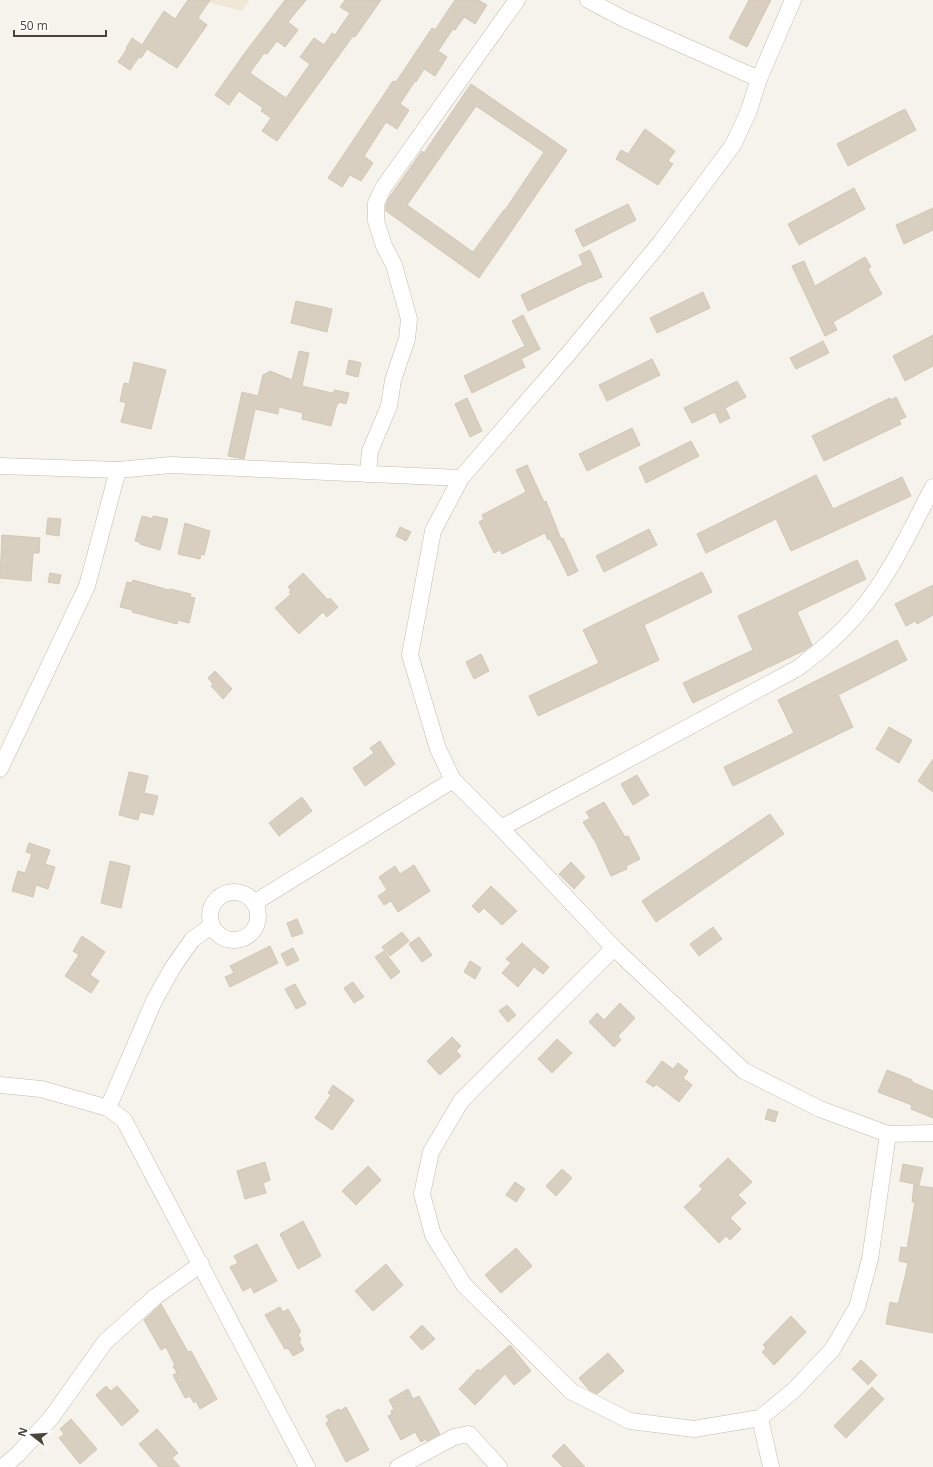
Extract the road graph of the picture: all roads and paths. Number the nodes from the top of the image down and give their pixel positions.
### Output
1 (517, 0) edge
2 (588, 0) edge
3 (793, 0) edge
4 (759, 79) junction
5 (0, 466) edge
6 (118, 470) junction
7 (368, 474) junction
8 (461, 478) junction
9 (933, 487) edge
10 (0, 769) edge
11 (453, 780) junction
12 (501, 828) junction
13 (254, 903) junction
14 (211, 926) junction
15 (614, 948) junction
16 (0, 1085) edge
17 (108, 1108) junction
18 (933, 1133) edge
19 (888, 1134) junction
20 (200, 1264) junction
21 (760, 1418) junction
22 (3, 1467) edge
23 (307, 1467) edge
24 (398, 1467) edge
25 (498, 1467) edge
26 (771, 1467) edge

1 - 7 lane
2 - 4 lane
3 - 4 lane
4 - 8 lane
5 - 6 lane
6 - 7 lane
6 - 10 lane
7 - 8 lane
8 - 11 lane
9 - 12 lane
11 - 12 lane
11 - 13 lane
12 - 15 lane
13 - 14 lane
13 - 14 lane
14 - 17 lane
15 - 19 lane
15 - 21 lane
16 - 17 lane
17 - 20 lane
18 - 19 lane
19 - 21 lane
20 - 22 lane
20 - 23 lane
21 - 26 lane
24 - 25 lane

